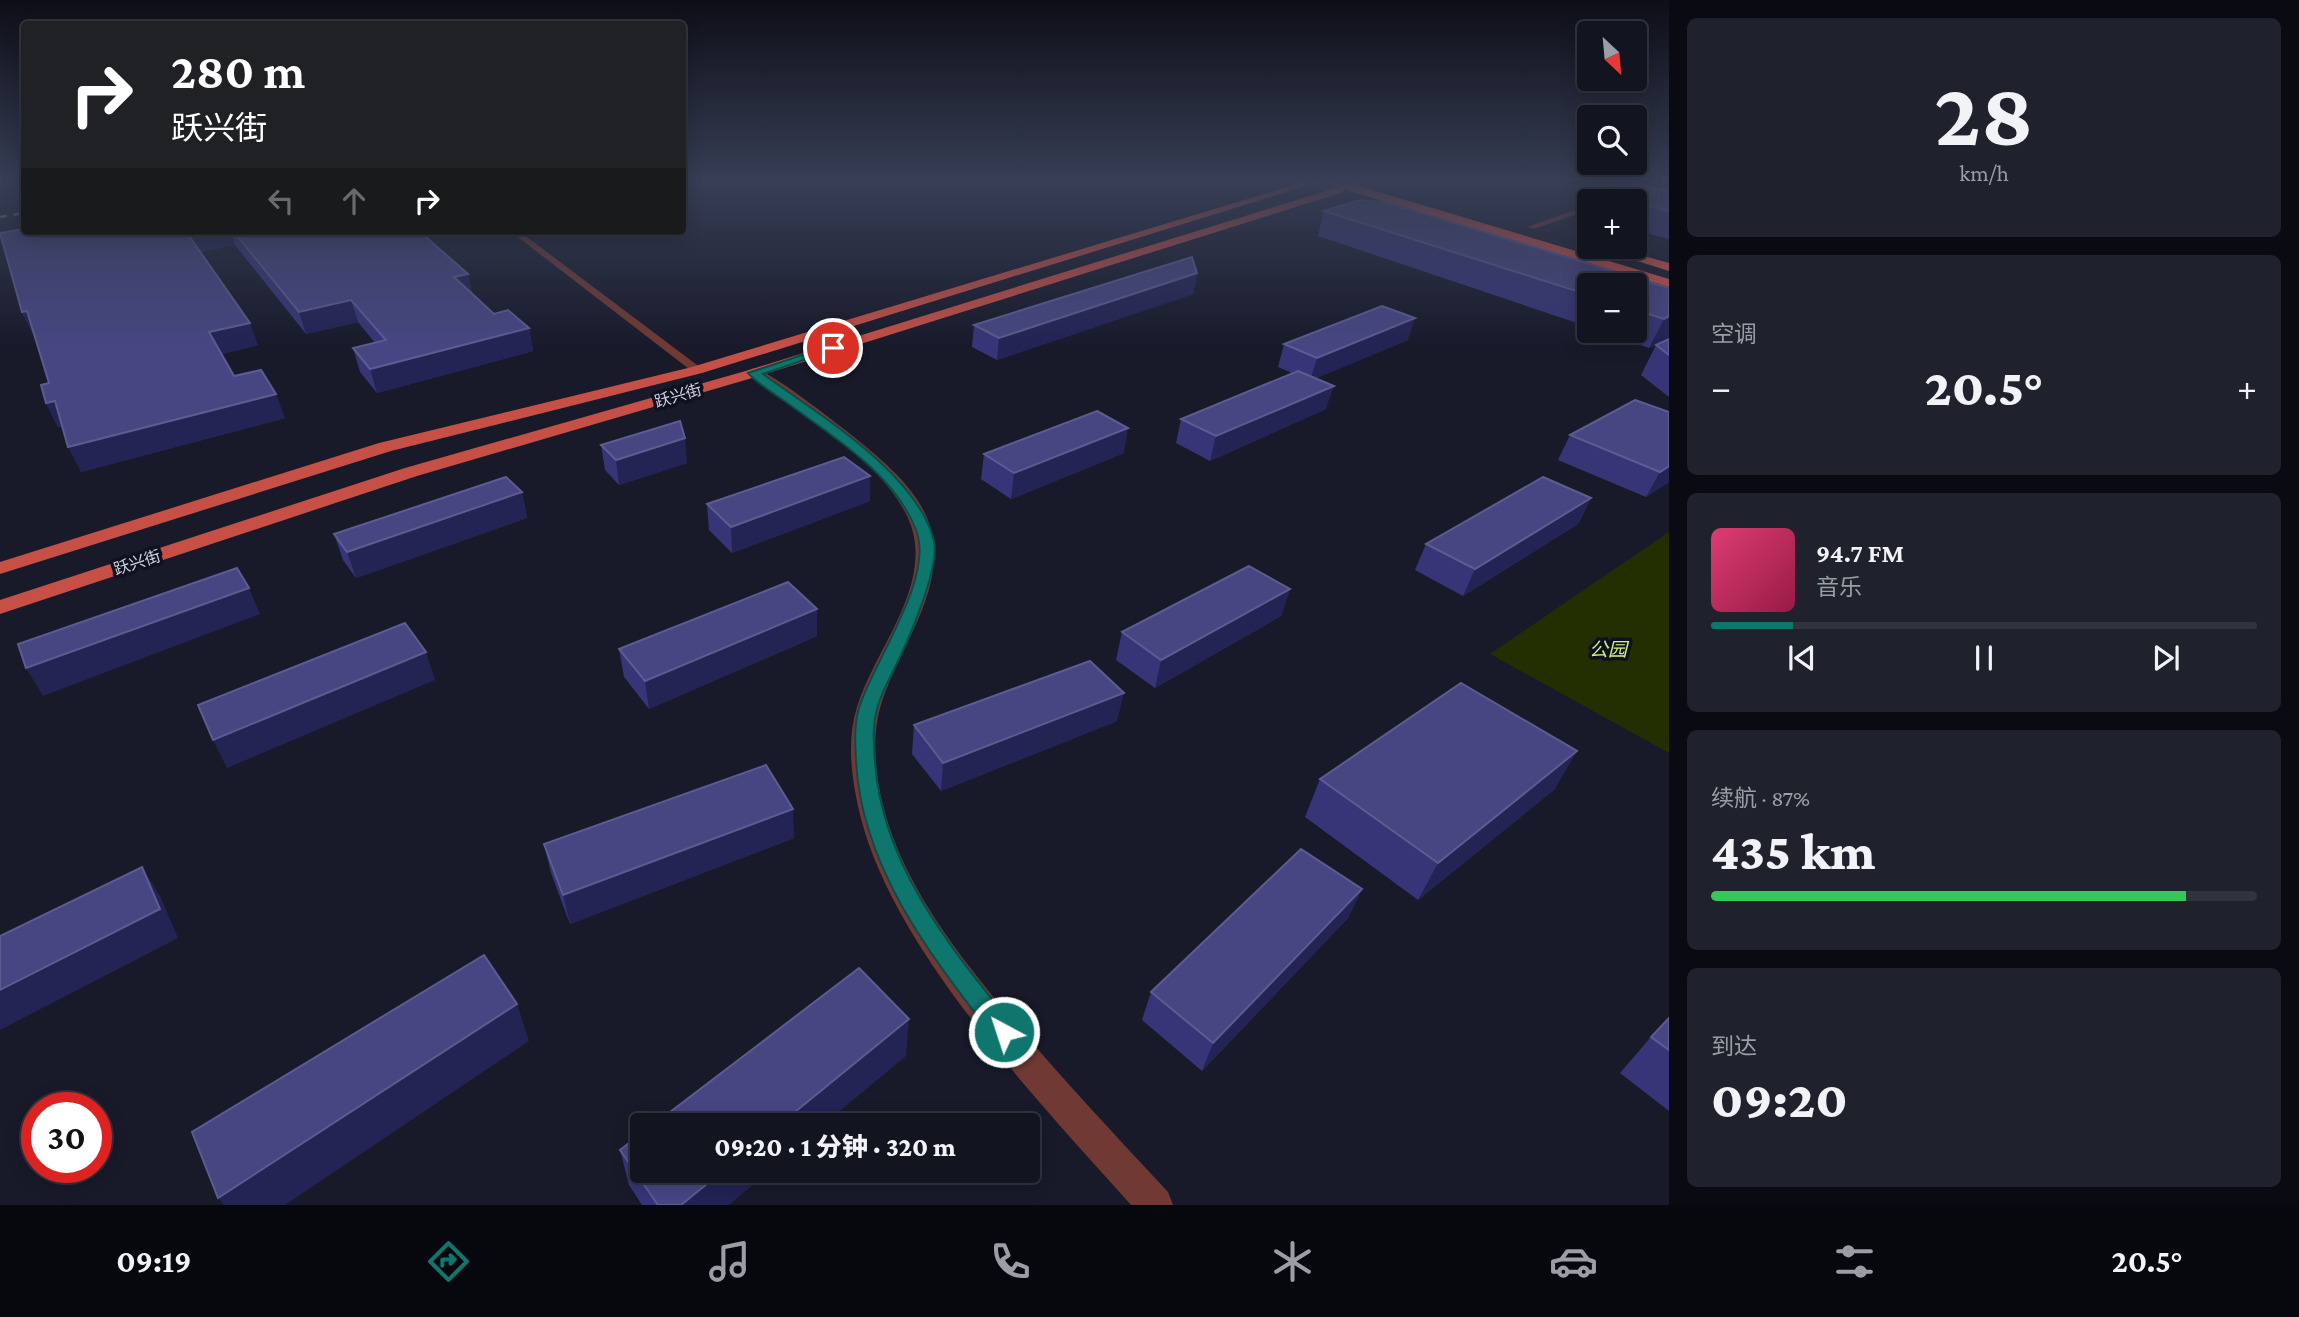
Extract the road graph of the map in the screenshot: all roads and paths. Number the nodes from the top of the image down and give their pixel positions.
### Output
1 (521, 236) edge
2 (1129, 236) edge
3 (1179, 236) edge
4 (1515, 236) edge
5 (1641, 259) edge
6 (1669, 267) edge
7 (1669, 283) edge
8 (697, 370) junction
9 (754, 373) junction
10 (0, 568) edge
11 (0, 607) edge
12 (1155, 1205) edge

1 - 8 lane
2 - 8 main road, 跃兴街
3 - 9 main road, 跃兴街
4 - 7 highway
5 - 6 highway
8 - 10 main road, 跃兴街
9 - 11 main road, 跃兴街
9 - 12 street

